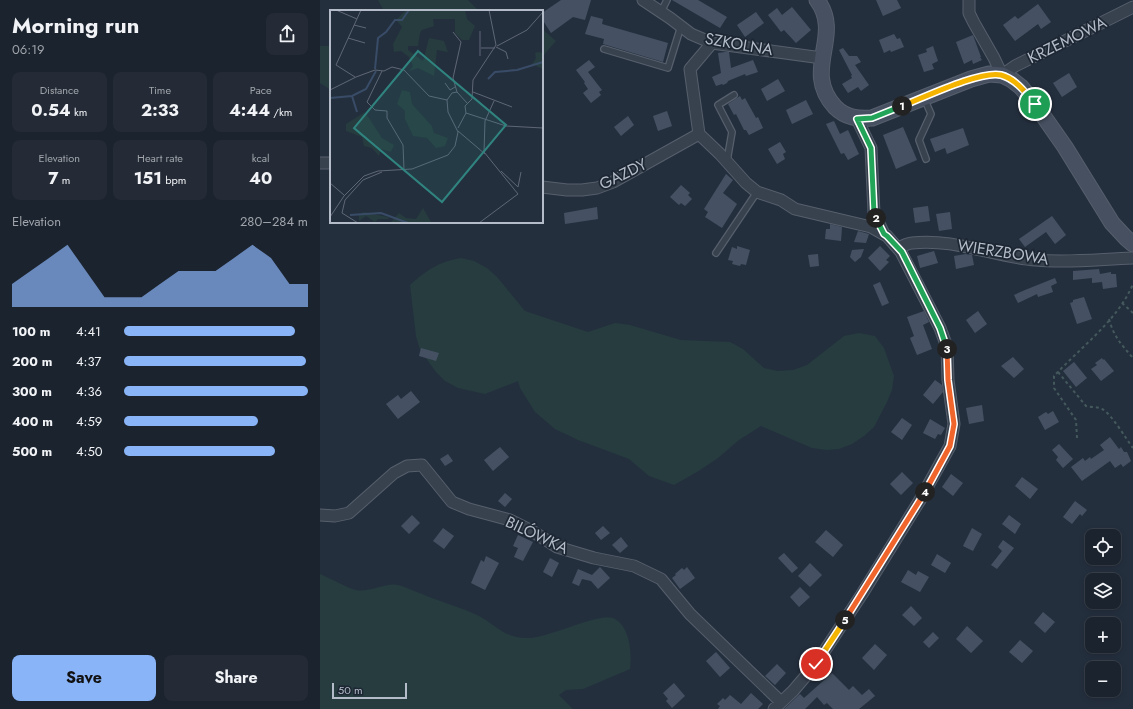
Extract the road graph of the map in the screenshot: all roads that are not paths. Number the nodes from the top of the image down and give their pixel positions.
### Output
1 (643, 0) edge
2 (667, 0) edge
3 (817, 0) edge
4 (969, 0) edge
5 (1133, 7) edge
6 (661, 12) junction
7 (681, 26) junction
8 (712, 43) junction
9 (604, 49) dead end
10 (822, 58) junction
11 (1002, 75) junction
12 (734, 95) dead end
13 (924, 98) junction
14 (857, 119) junction
15 (699, 134) junction
16 (926, 159) dead end
17 (726, 162) junction
18 (543, 187) edge
19 (757, 192) junction
20 (884, 234) junction
21 (1133, 244) edge
22 (898, 248) junction
23 (716, 253) dead end
24 (1133, 258) edge
25 (320, 515) edge
26 (778, 706) edge

1 - 6 street, SZKOLNA
2 - 6 lane
3 - 10 street
4 - 11 street
5 - 11 street, KRZEMOWA
6 - 7 street, SZKOLNA
7 - 8 street, SZKOLNA
7 - 9 lane
8 - 10 street, SZKOLNA
8 - 15 street
10 - 14 street
11 - 13 street
11 - 21 street
12 - 17 lane
13 - 14 street
13 - 16 lane
14 - 20 street
15 - 17 street
15 - 18 street, GAZDY
17 - 19 street
19 - 20 street
19 - 23 lane
20 - 22 street
22 - 24 street, WIERZBOWA
22 - 26 street
25 - 26 street, BILÓWKA

